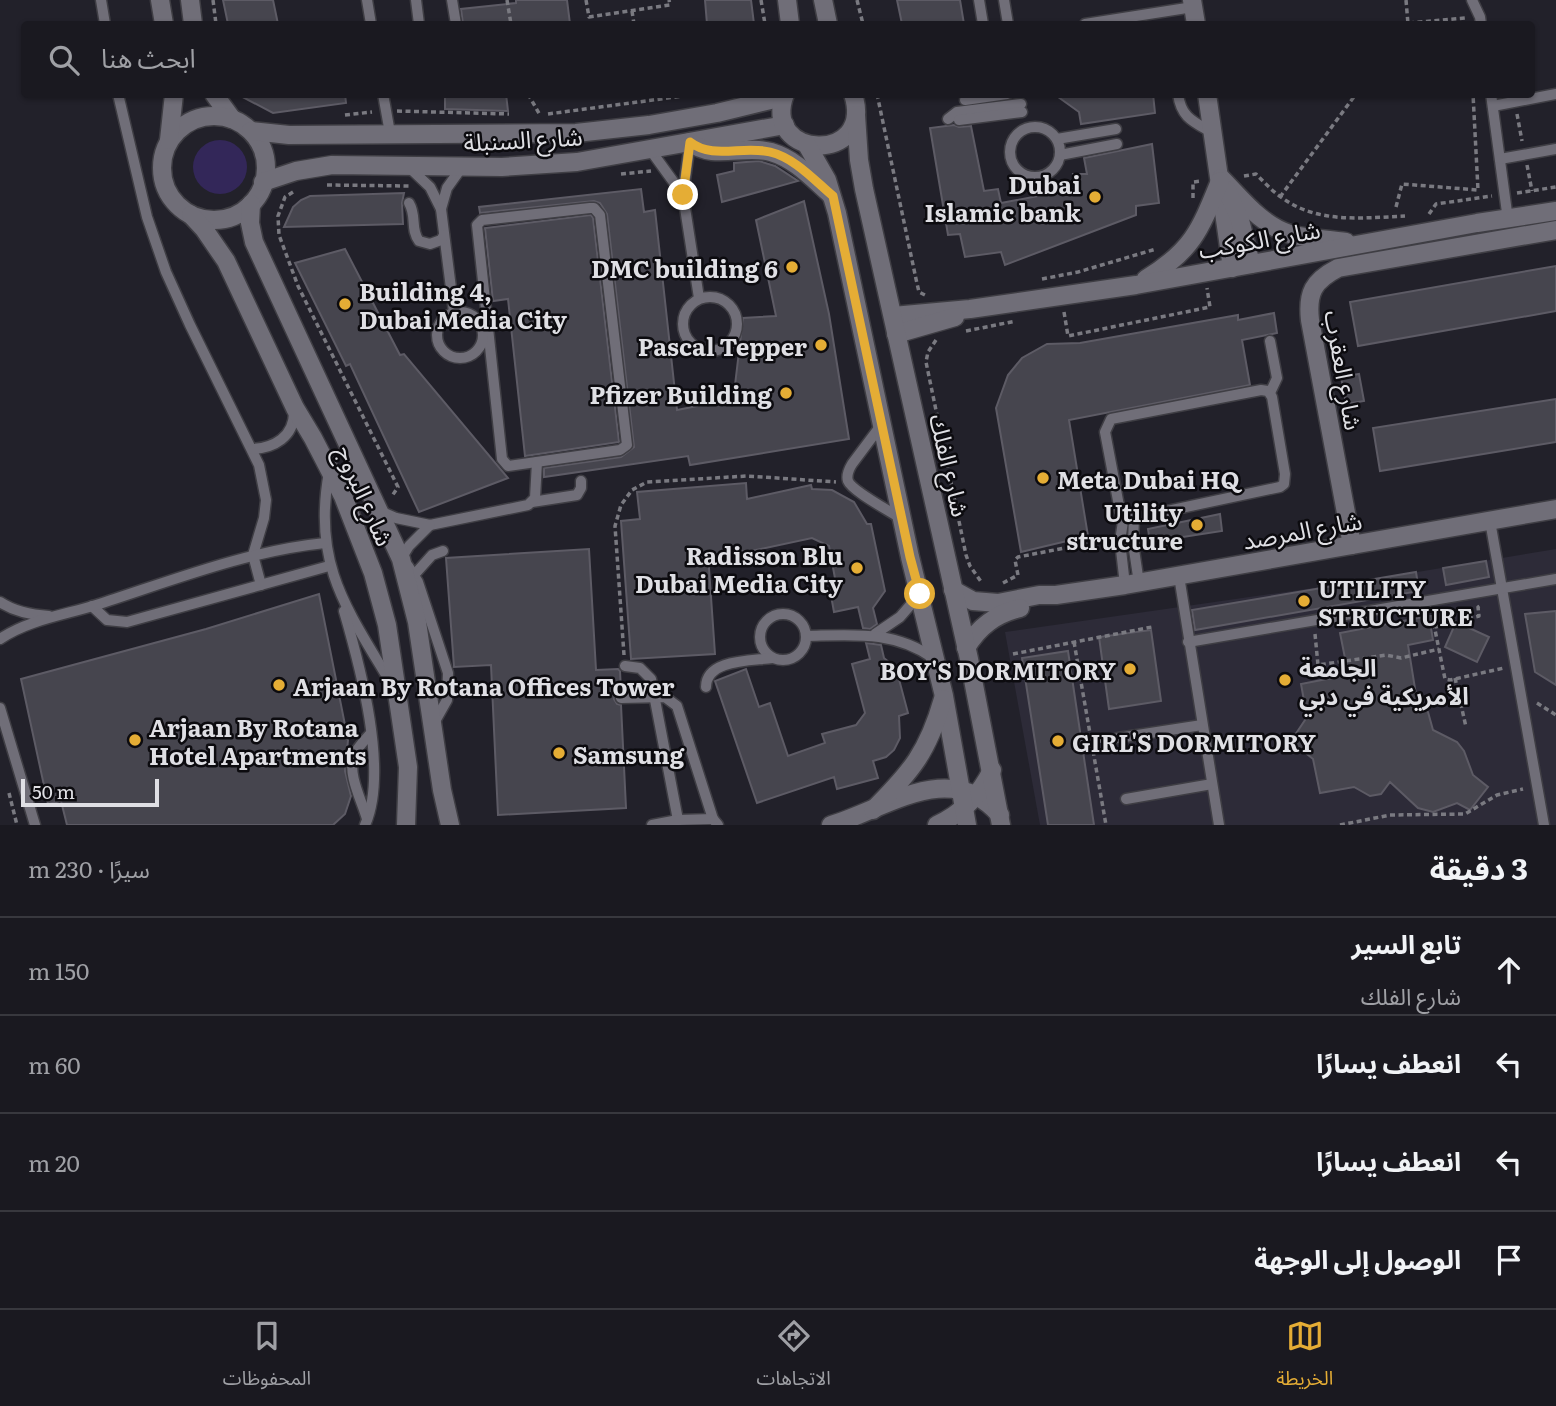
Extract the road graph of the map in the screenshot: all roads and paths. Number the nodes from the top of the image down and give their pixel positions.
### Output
1 (101, 0) edge
2 (160, 0) edge
3 (190, 0) edge
4 (213, 0) edge
5 (367, 0) edge
6 (416, 0) edge
7 (452, 0) edge
8 (507, 0) edge
9 (586, 0) edge
10 (669, 0) edge
11 (761, 0) edge
12 (787, 0) edge
13 (857, 0) edge
14 (979, 0) edge
15 (1004, 0) edge
16 (1406, 0) edge
17 (1472, 0) edge
18 (824, 1) edge
19 (632, 11) junction
20 (1194, 11) edge
21 (104, 21) edge
22 (164, 21) edge
23 (193, 21) edge
24 (216, 21) edge
25 (371, 21) edge
26 (419, 21) edge
27 (456, 21) edge
28 (510, 21) edge
29 (634, 21) edge
30 (764, 21) edge
31 (790, 21) edge
32 (827, 21) edge
33 (862, 21) edge
34 (983, 21) edge
35 (1008, 21) edge
36 (1110, 21) edge
37 (1409, 21) edge
38 (1481, 21) edge
39 (1556, 94) edge
40 (119, 98) edge
41 (174, 98) edge
42 (217, 98) edge
43 (384, 98) edge
44 (530, 98) edge
45 (668, 98) edge
46 (776, 98) edge
47 (784, 98) edge
48 (854, 98) edge
49 (878, 98) edge
50 (979, 98) edge
51 (1178, 98) edge
52 (1208, 98) edge
53 (1353, 98) edge
54 (1473, 98) edge
55 (1492, 98) edge
56 (965, 100) dead end
57 (1021, 104) edge
58 (1493, 106) junction
59 (386, 110) junction
60 (512, 114) dead end
61 (526, 114) dead end
62 (540, 115) junction
63 (856, 115) junction
64 (340, 116) dead end
65 (232, 119) junction
66 (954, 120) dead end
67 (785, 125) junction
68 (1036, 126) junction
69 (1116, 129) dead end
70 (251, 131) junction
71 (1020, 131) junction
72 (390, 133) junction
73 (1213, 133) junction
74 (1057, 139) junction
75 (169, 141) junction
76 (690, 142) junction
77 (1117, 144) dead end
78 (807, 145) junction
79 (649, 148) junction
80 (1556, 149) edge
81 (1060, 155) junction
82 (1500, 159) junction
83 (463, 165) junction
84 (408, 166) junction
85 (1221, 178) junction
86 (263, 182) junction
87 (301, 186) dead end
88 (323, 186) dead end
89 (430, 187) junction
90 (1556, 187) edge
91 (683, 195) junction
92 (1504, 195) junction
93 (833, 196) junction
94 (1280, 197) junction
95 (410, 203) dead end
96 (251, 204) junction
97 (1192, 205) dead end
98 (1396, 207) dead end
99 (441, 209) junction
100 (1556, 211) edge
101 (191, 215) junction
102 (1414, 216) dead end
103 (1428, 216) dead end
104 (1507, 220) junction
105 (1556, 230) edge
106 (444, 235) junction
107 (1367, 244) junction
108 (1158, 248) dead end
109 (1251, 264) junction
110 (1232, 268) junction
111 (1204, 273) junction
112 (1038, 279) dead end
113 (1136, 285) junction
114 (1062, 296) junction
115 (699, 298) junction
116 (932, 298) dead end
117 (1015, 303) junction
118 (970, 309) junction
119 (454, 312) junction
120 (893, 316) junction
121 (485, 330) junction
122 (961, 331) dead end
123 (896, 334) junction
124 (942, 337) dead end
125 (1270, 341) dead end
126 (1270, 393) junction
127 (295, 408) junction
128 (882, 424) junction
129 (252, 449) junction
130 (537, 462) junction
131 (330, 468) junction
132 (581, 481) dead end
133 (849, 483) junction
134 (532, 502) junction
135 (1556, 509) edge
136 (380, 511) junction
137 (1129, 517) junction
138 (902, 519) junction
139 (1490, 521) junction
140 (430, 525) junction
141 (1096, 542) dead end
142 (325, 544) junction
143 (1352, 545) junction
144 (443, 551) dead end
145 (253, 555) junction
146 (401, 559) junction
147 (329, 566) junction
148 (1179, 576) junction
149 (1556, 579) edge
150 (414, 582) junction
151 (1132, 584) junction
152 (261, 585) junction
153 (953, 590) junction
154 (920, 594) junction
155 (1056, 595) junction
156 (1503, 596) junction
157 (341, 597) junction
158 (985, 597) junction
159 (0, 602) edge
160 (1430, 602) junction
161 (92, 606) junction
162 (53, 617) junction
163 (1314, 622) junction
164 (1435, 626) junction
165 (1152, 627) dead end
166 (874, 634) junction
167 (806, 636) junction
168 (0, 639) edge
169 (1074, 642) junction
170 (1188, 642) junction
171 (966, 648) junction
172 (1439, 649) junction
173 (1013, 654) dead end
174 (772, 658) junction
175 (936, 660) junction
176 (1516, 665) junction
177 (625, 666) joint
178 (1455, 678) junction
179 (706, 687) dead end
180 (398, 695) junction
181 (944, 696) junction
182 (655, 697) junction
183 (621, 698) dead end
184 (0, 708) edge
185 (1202, 725) junction
186 (1466, 727) dead end
187 (371, 733) junction
188 (1118, 738) dead end
189 (992, 770) junction
190 (1212, 784) junction
191 (1538, 789) junction
192 (1126, 799) dead end
193 (967, 805) edge
194 (873, 810) junction
195 (678, 820) junction
196 (1000, 820) edge
197 (366, 823) edge
198 (715, 823) edge
199 (35, 825) edge
200 (406, 825) edge
201 (450, 825) edge
202 (652, 825) edge
203 (831, 825) edge
204 (937, 825) edge
205 (1106, 825) edge
206 (1219, 825) edge
207 (1340, 825) edge
208 (1544, 825) edge

1 - 21 lane
2 - 22 street
3 - 23 street
4 - 24 path
5 - 25 lane
6 - 26 lane
7 - 27 lane
8 - 28 path
9 - 19 path
10 - 19 path
11 - 30 path
12 - 31 street
13 - 33 path
14 - 34 lane
15 - 35 lane
16 - 37 path
17 - 38 lane
18 - 32 street
19 - 29 path
20 - 36 lane
39 - 58 lane
40 - 129 lane
41 - 75 street
42 - 65 street
43 - 59 lane
44 - 62 path
45 - 62 path
46 - 72 street, شارع السنبلة
47 - 67 street
48 - 63 street, شارع الفلك
49 - 116 path
50 - 56 lane
51 - 73 lane
52 - 73 street
53 - 94 path
54 - 98 path
55 - 58 lane
57 - 66 lane
57 - 68 lane
57 - 71 lane
58 - 82 lane
59 - 60 path
59 - 64 path
59 - 72 lane
61 - 62 path
63 - 78 street
63 - 120 street, شارع الفلك
65 - 70 street
65 - 75 street
67 - 76 street, شارع السنبلة
67 - 78 street
68 - 71 lane
68 - 74 lane
69 - 74 lane
70 - 72 street, شارع السنبلة
70 - 86 street
71 - 81 lane
73 - 85 street
74 - 81 lane
75 - 101 street
76 - 79 street, شارع السنبلة
76 - 91 lane
76 - 93 street
77 - 81 lane
78 - 93 street
79 - 83 street, شارع السنبلة
79 - 91 lane
80 - 82 lane
82 - 92 lane
83 - 84 street, شارع السنبلة
83 - 99 lane
84 - 86 street, شارع السنبلة
84 - 89 lane
85 - 94 path
85 - 97 path
85 - 107 street
85 - 109 street
85 - 110 street
85 - 113 street
86 - 96 street
87 - 136 path
88 - 89 path
89 - 99 lane
90 - 92 path
91 - 115 lane
92 - 103 path
92 - 104 lane
93 - 128 street
94 - 102 path
95 - 106 lane
96 - 101 street
96 - 136 street, شارع البروج
99 - 106 lane
100 - 104 street, شارع الكوكب
101 - 127 street, شارع البروج
104 - 107 street, شارع الكوكب
105 - 143 street, شارع العقرب
106 - 119 lane
107 - 109 street, شارع الكوكب
108 - 112 path
109 - 110 street, شارع الكوكب
110 - 111 street, شارع الكوكب
111 - 113 street, شارع الكوكب
111 - 114 path
113 - 114 street, شارع الكوكب
114 - 117 street, شارع الكوكب
115 - 115 lane
117 - 118 street, شارع الكوكب
117 - 122 path
118 - 120 street, شارع الكوكب
118 - 123 street, شارع الكوكب
119 - 121 lane
119 - 121 lane
120 - 123 street, شارع الفلك
121 - 130 lane
121 - 130 lane
123 - 153 street, شارع الفلك
124 - 158 path
125 - 126 lane
126 - 137 lane
126 - 137 lane
127 - 129 lane
127 - 131 street, شارع البروج
128 - 133 lane
128 - 138 street
129 - 145 lane
130 - 134 lane
131 - 142 lane
131 - 180 street, شارع البروج
132 - 134 lane
133 - 138 lane
133 - 177 path
134 - 140 lane
135 - 139 street, شارع المرصد
136 - 140 lane
136 - 146 street, شارع البروج
137 - 151 lane
138 - 154 street
139 - 143 street, شارع المرصد
139 - 156 lane
140 - 146 lane
141 - 158 path
142 - 145 lane
142 - 147 lane
143 - 148 street, شارع المرصد
144 - 150 lane
145 - 152 lane
145 - 161 lane
146 - 150 street, شارع البروج
147 - 152 lane
147 - 157 lane
148 - 151 street, شارع المرصد
148 - 170 lane
149 - 156 lane
150 - 201 street, شارع البروج
151 - 155 street, شارع المرصد
152 - 161 lane
153 - 158 street
153 - 171 street, شارع الفلك
154 - 166 lane
154 - 175 street
155 - 158 street, شارع المرصد
155 - 171 street, شارع المرصد
156 - 160 lane
156 - 164 path
156 - 176 lane
157 - 180 lane
157 - 187 lane
159 - 162 lane
160 - 163 lane
160 - 164 path
161 - 162 lane
162 - 168 lane
163 - 170 lane
163 - 172 path
164 - 172 path
165 - 169 path
166 - 167 lane
166 - 175 lane
167 - 174 lane
167 - 174 lane
169 - 173 path
169 - 205 path
170 - 185 lane
171 - 189 street, شارع الفلك
172 - 178 path
174 - 179 lane
175 - 181 street
176 - 178 path
176 - 191 lane
177 - 182 lane
178 - 186 path
180 - 200 street, شارع البروج
181 - 193 street
181 - 194 street
182 - 183 lane
182 - 195 lane
182 - 198 lane
184 - 199 lane
185 - 188 lane
185 - 190 lane
187 - 197 lane
187 - 197 lane
189 - 193 street
189 - 196 street, شارع الفلك
190 - 192 lane
190 - 206 lane
191 - 207 path
191 - 208 lane
193 - 194 street
193 - 196 street
193 - 204 street
194 - 203 street
195 - 198 lane
195 - 202 lane

